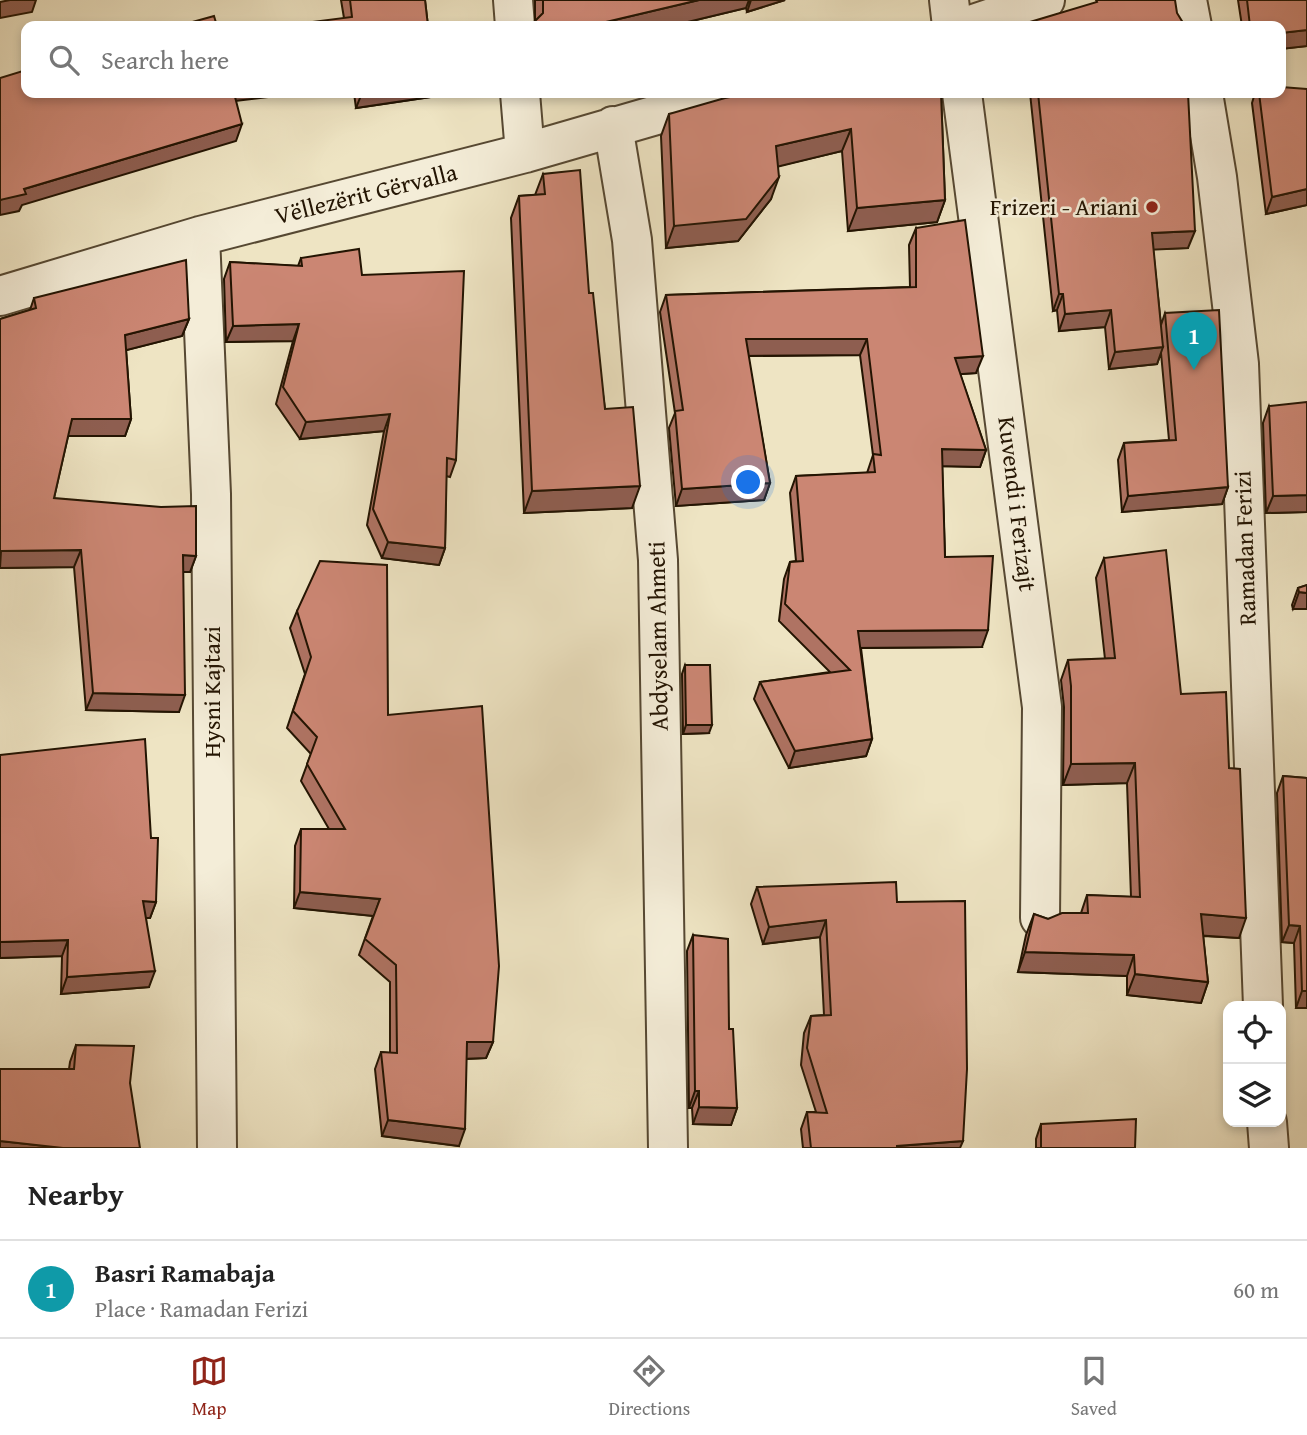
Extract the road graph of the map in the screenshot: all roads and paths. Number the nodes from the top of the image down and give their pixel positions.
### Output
1 (513, 0) edge
2 (949, 0) edge
3 (1045, 0) edge
4 (1187, 0) edge
5 (514, 21) edge
6 (951, 21) edge
7 (983, 21) edge
8 (1191, 21) edge
9 (520, 98) edge
10 (714, 98) edge
11 (963, 98) edge
12 (1204, 98) edge
13 (614, 126) junction
14 (524, 153) junction
15 (200, 236) junction
16 (0, 296) edge
17 (1040, 918) edge
18 (1263, 1001) edge
19 (1268, 1127) edge
20 (217, 1148) edge
21 (668, 1148) edge
22 (1269, 1148) edge

1 - 5 street
2 - 6 street
3 - 7 street
4 - 8 street
9 - 14 street
10 - 13 street, Vëllezërit Gërvalla
11 - 17 street, Kuvendi i Ferizajt
12 - 18 street, Ramadan Ferizi
13 - 14 street, Vëllezërit Gërvalla
13 - 21 street, Abdyselam Ahmeti
14 - 15 street, Vëllezërit Gërvalla
15 - 16 street, Vëllezërit Gërvalla
15 - 20 street, Hysni Kajtazi
19 - 22 street

